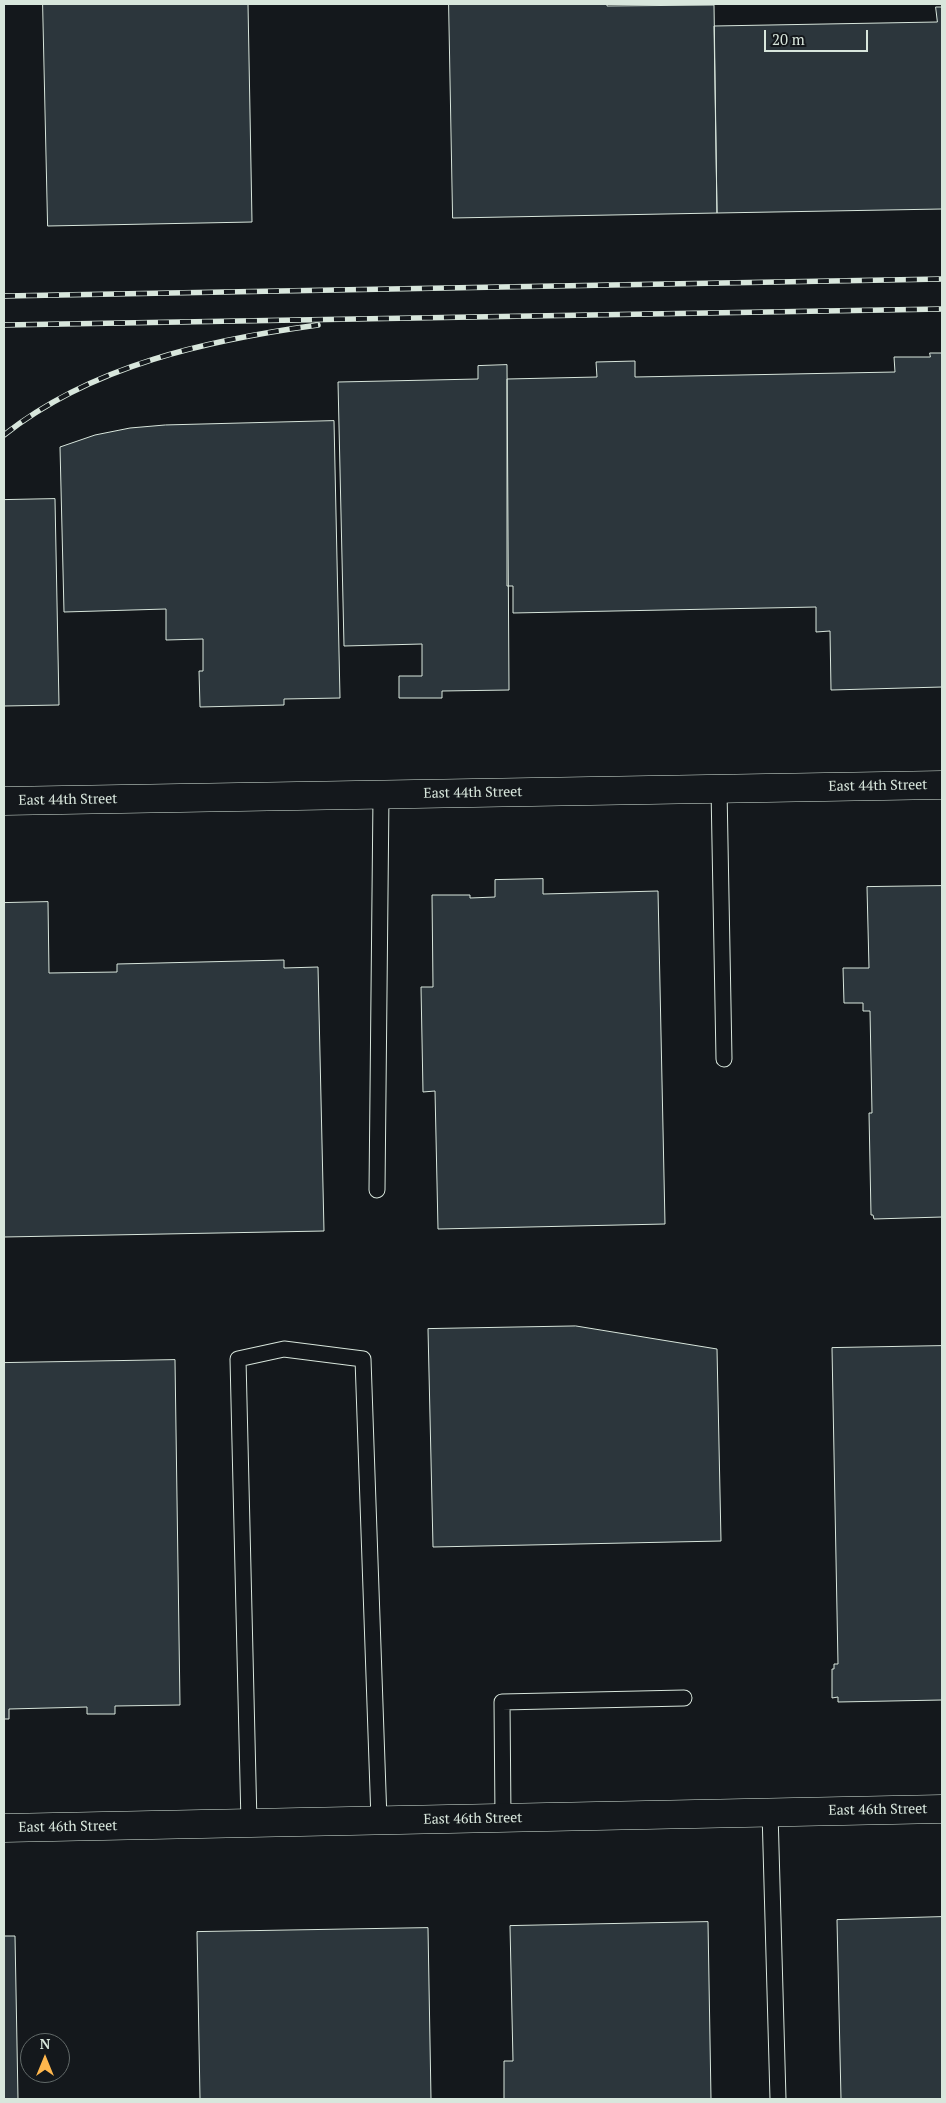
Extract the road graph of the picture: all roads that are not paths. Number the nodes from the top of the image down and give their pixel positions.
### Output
1 (942, 785) edge
2 (719, 789) junction
3 (381, 794) junction
4 (4, 801) edge
5 (724, 1059) dead end
6 (377, 1190) dead end
7 (684, 1698) dead end
8 (942, 1809) edge
9 (770, 1812) junction
10 (503, 1818) junction
11 (379, 1820) junction
12 (249, 1823) junction
13 (4, 1828) edge
14 (778, 2099) edge

1 - 2 street, East 44th Street
2 - 3 street, East 44th Street
2 - 5 lane
3 - 4 street, East 44th Street
3 - 6 lane
7 - 10 lane
8 - 9 street, East 46th Street
9 - 10 street, East 46th Street
9 - 14 lane
10 - 11 street, East 46th Street
11 - 12 street, East 46th Street
11 - 12 lane
12 - 13 street, East 46th Street

